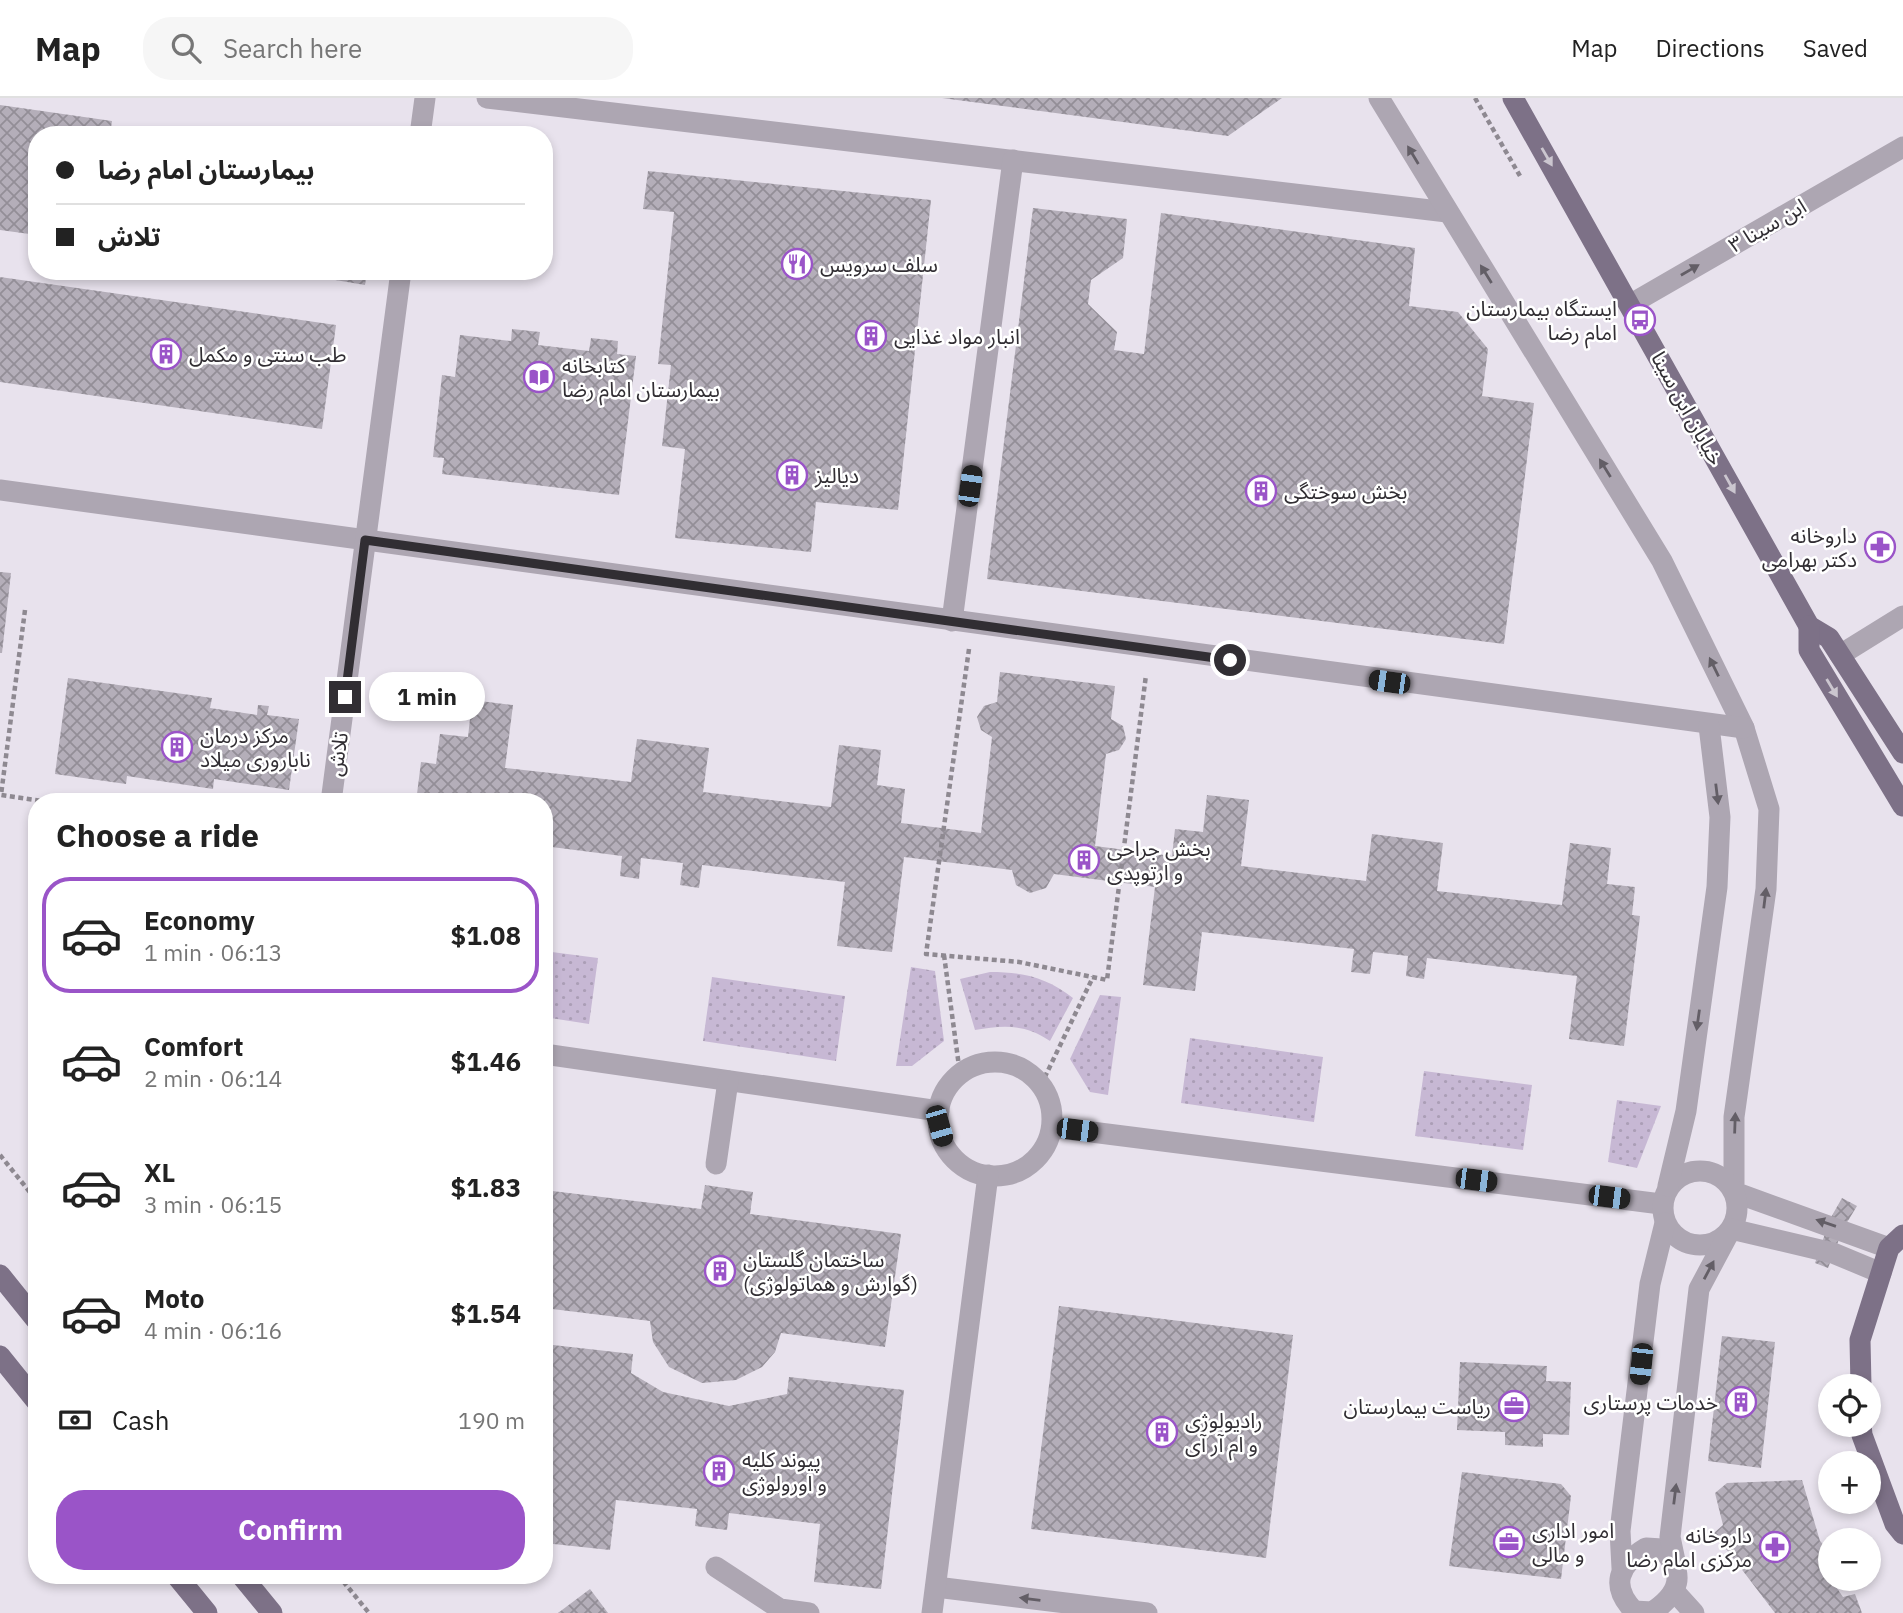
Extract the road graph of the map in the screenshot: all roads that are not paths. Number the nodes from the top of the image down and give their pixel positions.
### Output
1 (425, 98) edge
2 (487, 98) edge
3 (1379, 98) edge
4 (1513, 98) edge
5 (421, 126) edge
6 (1903, 147) edge
7 (1013, 160) junction
8 (1447, 212) junction
9 (400, 280) edge
10 (1631, 304) junction
11 (0, 490) edge
12 (365, 540) junction
13 (1903, 616) edge
14 (962, 623) junction
15 (1809, 626) junction
16 (1840, 655) junction
17 (1709, 726) junction
18 (1744, 728) junction
19 (1903, 753) edge
20 (332, 793) edge
21 (1903, 806) edge
22 (553, 1055) edge
23 (728, 1081) junction
24 (939, 1111) junction
25 (1052, 1126) junction
26 (716, 1164) dead end
27 (988, 1175) junction
28 (1734, 1192) junction
29 (1665, 1204) junction
30 (1731, 1229) junction
31 (1896, 1242) edge
32 (1881, 1273) junction
33 (0, 1275) edge
34 (28, 1310) edge
35 (0, 1356) edge
36 (1861, 1374) edge
37 (28, 1391) edge
38 (1862, 1437) edge
39 (1903, 1534) edge
40 (1675, 1561) junction
41 (716, 1567) dead end
42 (1622, 1568) junction
43 (183, 1584) edge
44 (248, 1584) edge
45 (936, 1587) junction
46 (1675, 1592) junction
47 (1617, 1606) edge
48 (207, 1613) edge
49 (272, 1613) edge
50 (809, 1613) edge
51 (932, 1613) edge
52 (1147, 1613) edge
53 (1694, 1613) edge

1 - 5 street
2 - 7 street
8 -> 3 street
4 -> 10 main road, خیابان ابن سینا
10 -> 6 street, ابن سینا ۳
7 - 8 street
7 - 14 street
18 -> 8 street
9 - 12 street, تلاش
10 -> 15 main road, خیابان ابن سینا
11 - 12 street
12 - 14 street
12 - 20 street, تلاش
13 - 16 street
14 - 17 street
15 - 16 main road, خیابان ابن سینا
15 -> 21 main road
16 - 19 main road, خیابان ابن سینا
17 - 18 street
17 -> 29 street
28 -> 18 street
22 - 23 street
23 - 24 street
23 - 26 street
24 - 25 street
24 - 27 street
25 - 27 street
25 - 29 street
27 - 45 street
28 - 29 street
28 - 30 street
31 -> 28 street
29 - 30 street
29 - 42 street
30 - 32 street
40 -> 30 street
31 - 32 main road
32 - 36 main road
33 - 34 main road
35 - 37 main road
38 - 39 main road
40 - 42 street
40 - 46 street
41 - 50 street
42 - 47 street
43 - 48 main road
44 - 49 main road
45 - 51 street
52 -> 45 street
46 - 47 street
46 - 53 street

